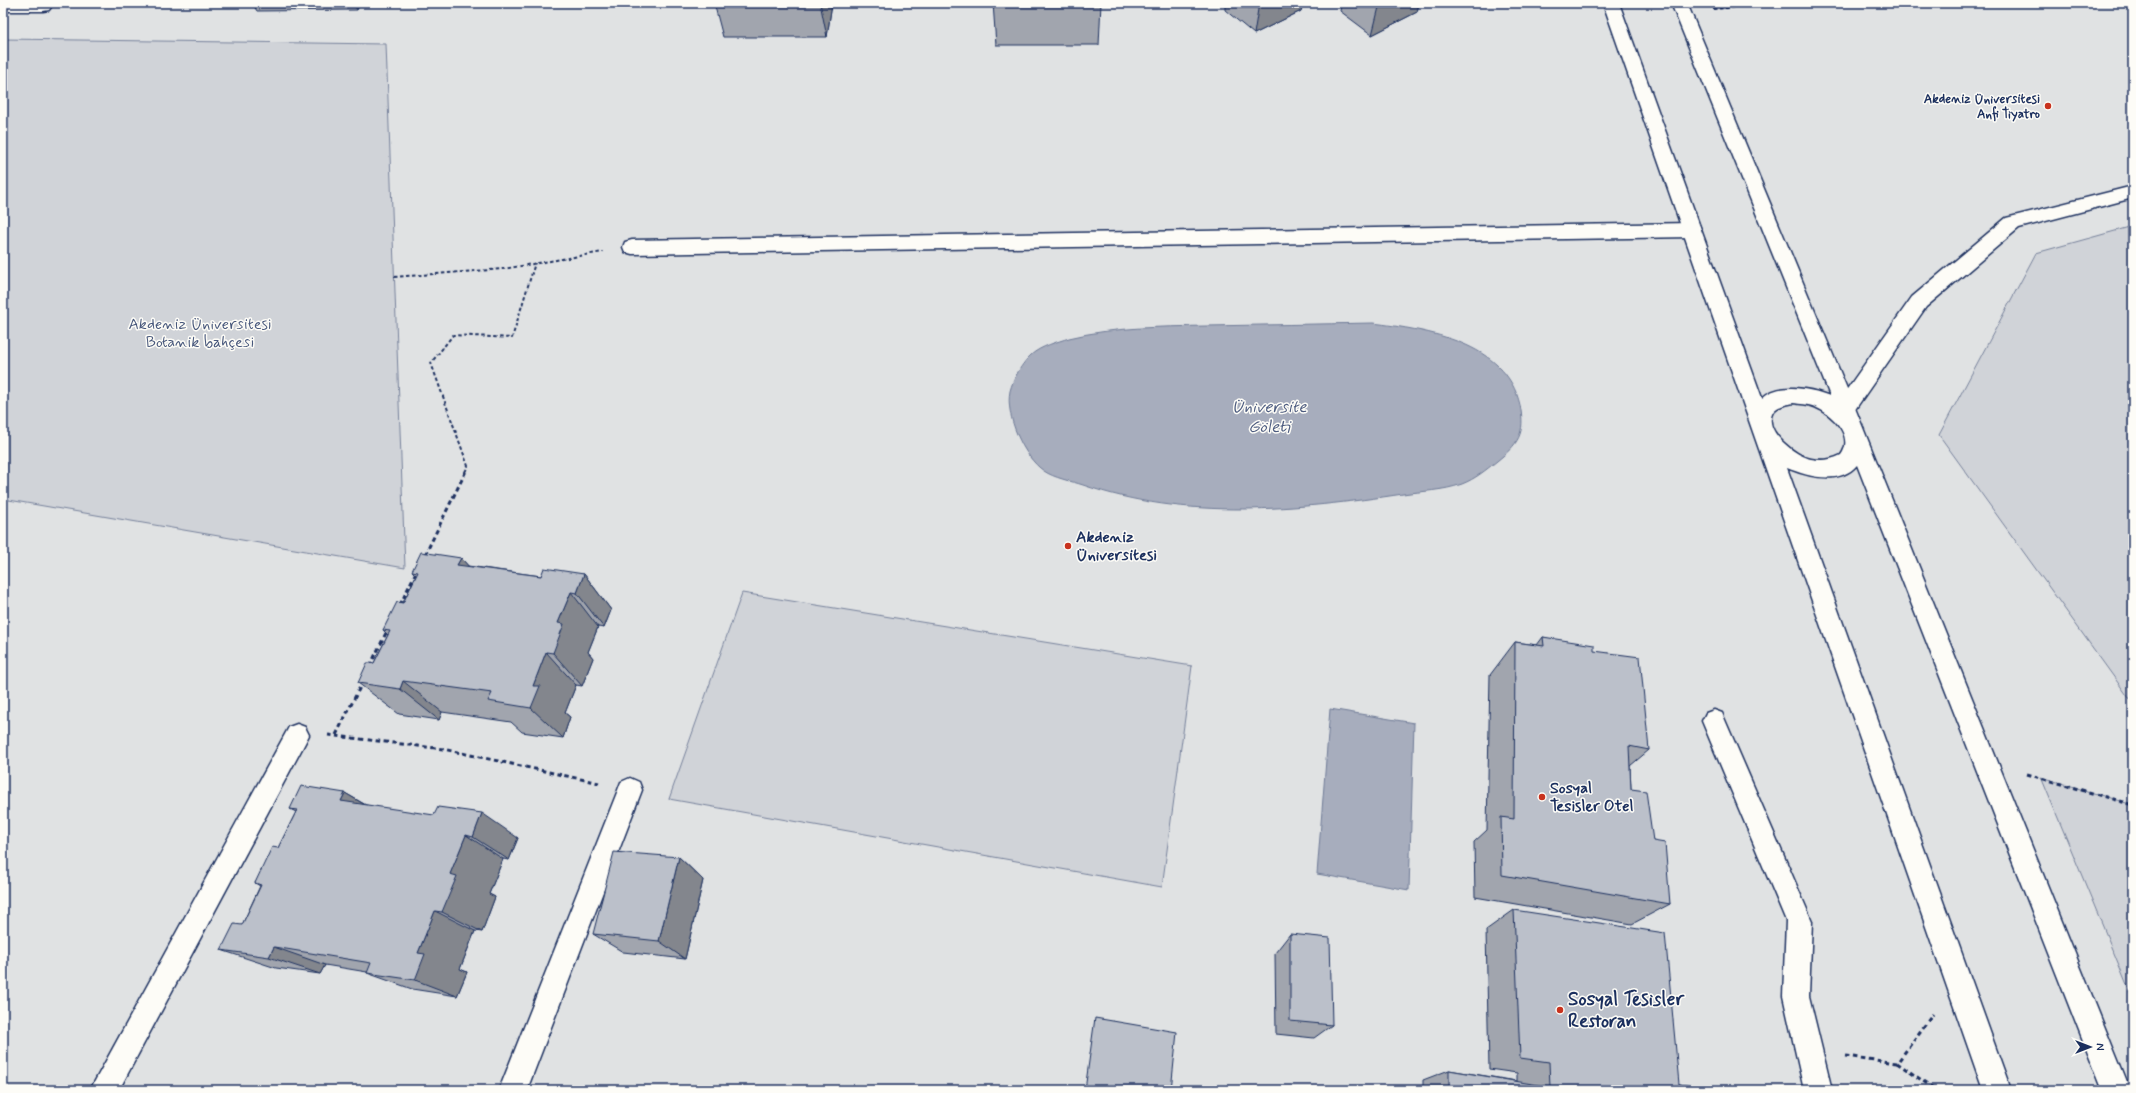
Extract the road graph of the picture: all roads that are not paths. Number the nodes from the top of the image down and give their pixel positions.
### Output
1 (46, 3) edge
2 (1611, 3) edge
3 (3, 6) edge
4 (1681, 8) edge
5 (2133, 192) edge
6 (1692, 230) junction
7 (632, 247) road end
8 (1845, 408) junction
9 (1854, 431) junction
10 (1763, 432) junction
11 (1714, 721) dead end
12 (297, 735) road end
13 (630, 790) road end
14 (104, 1090) edge
15 (513, 1090) edge
16 (1818, 1090) edge
17 (1997, 1090) edge
18 (2116, 1090) edge

1 - 3 street
2 - 6 street
4 - 8 street
5 - 8 street
6 - 7 street
6 - 10 street
8 - 9 street
9 - 10 street
9 - 10 street
9 - 18 street
10 - 17 street
11 - 16 street
12 - 14 street
13 - 15 street

